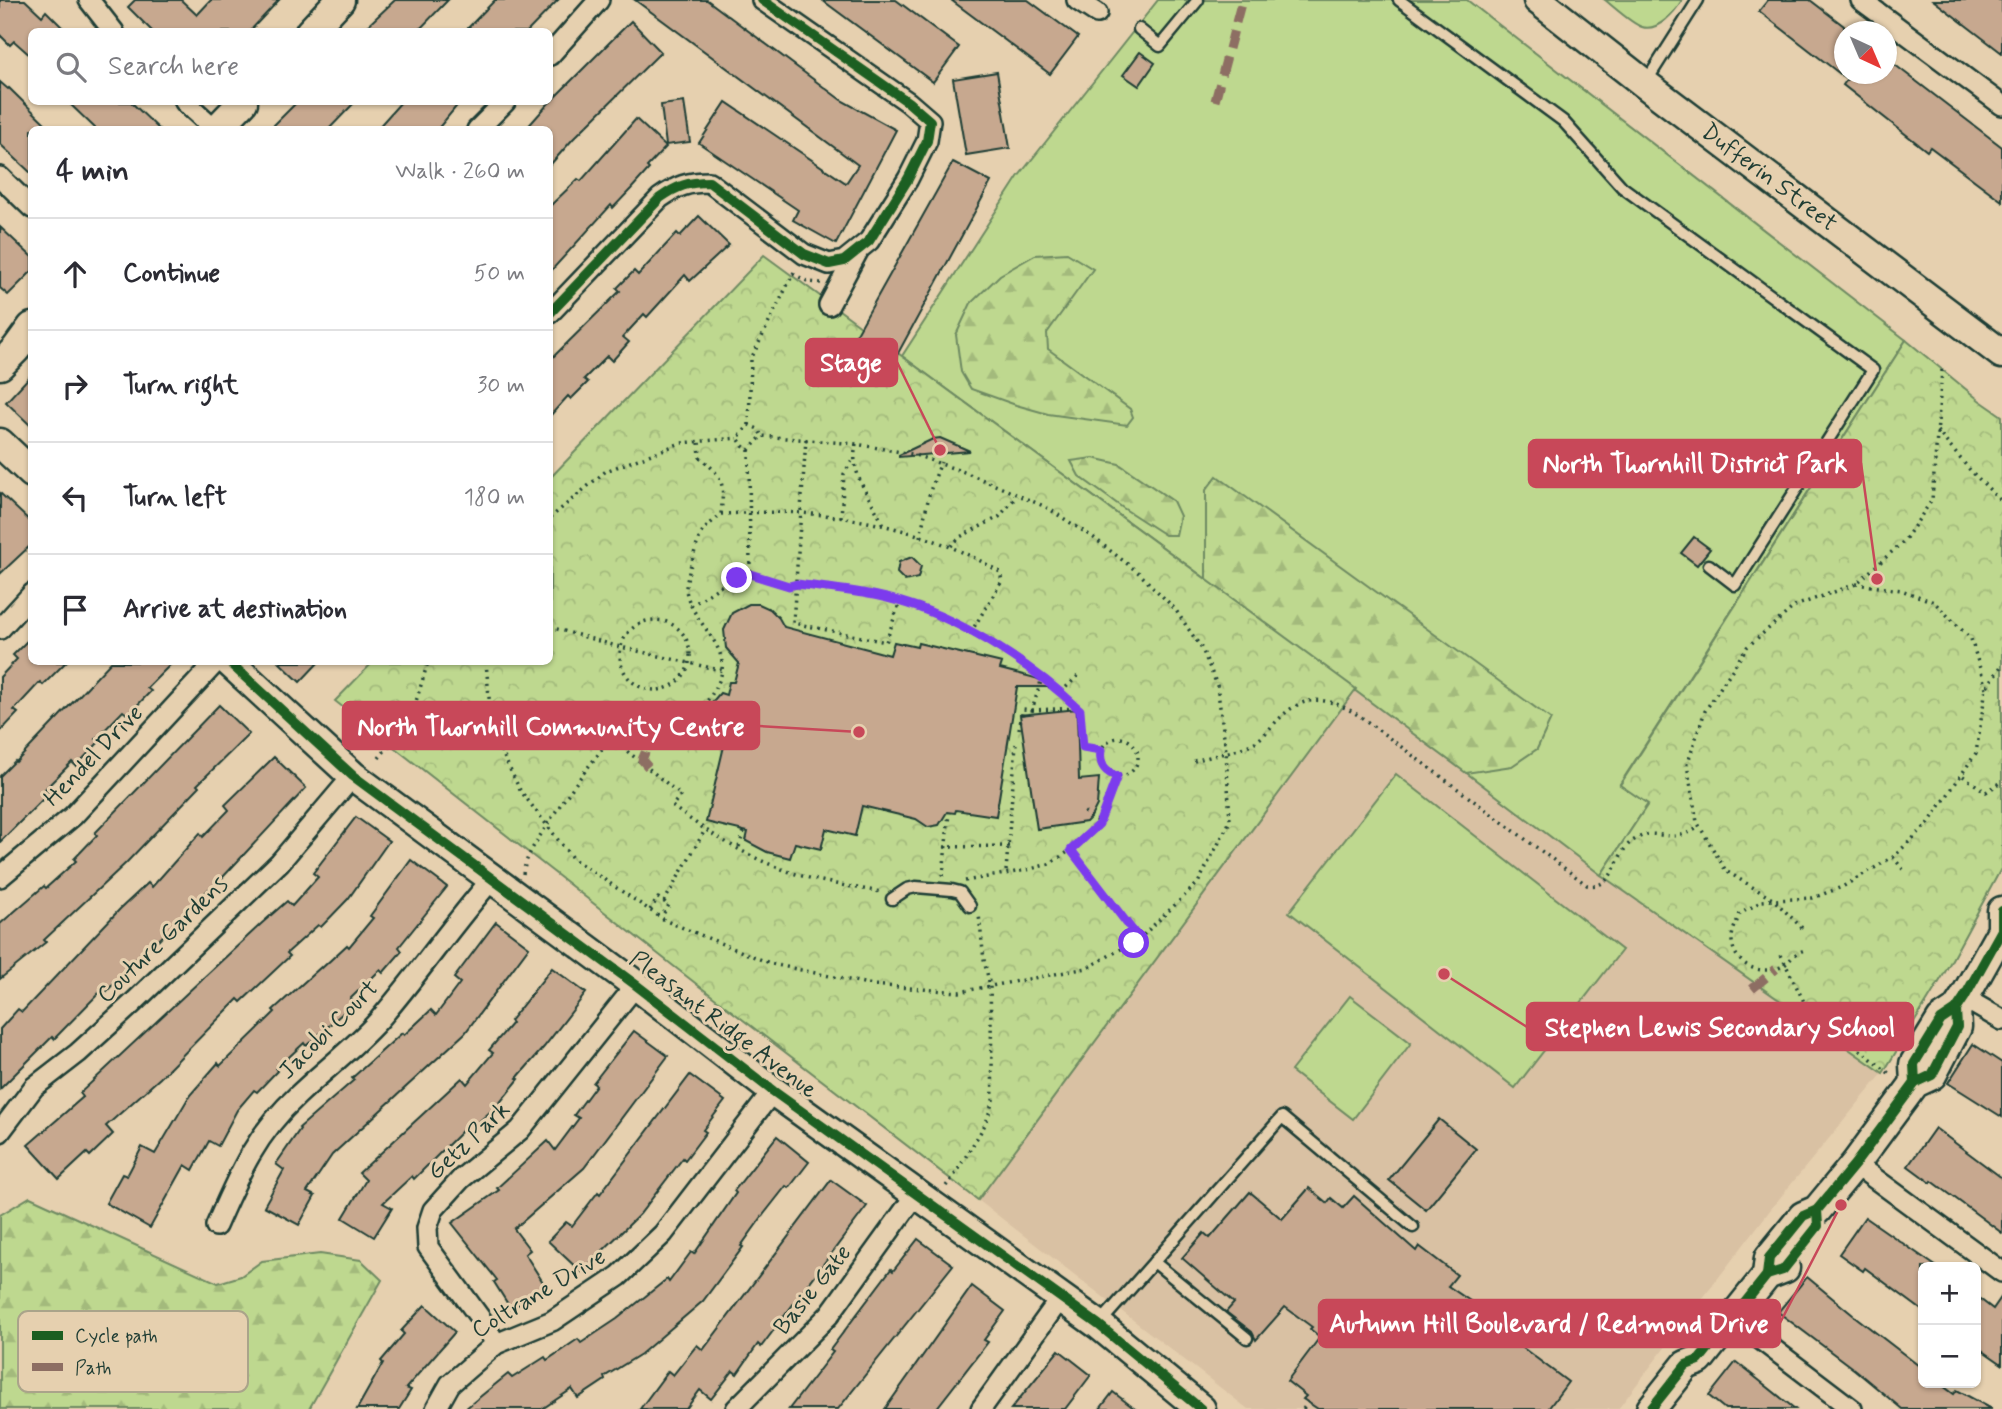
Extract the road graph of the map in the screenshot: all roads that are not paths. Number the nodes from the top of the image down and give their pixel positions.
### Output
1 (89, 0) edge
2 (340, 0) edge
3 (599, 0) edge
4 (762, 0) edge
5 (1077, 0) edge
6 (1198, 0) edge
7 (1399, 0) edge
8 (1538, 0) edge
9 (1698, 0) edge
10 (1861, 0) edge
11 (1097, 13) dead end
12 (111, 28) edge
13 (314, 28) edge
14 (1139, 29) dead end
15 (553, 52) edge
16 (1645, 84) junction
17 (188, 105) edge
18 (240, 105) edge
19 (502, 105) edge
20 (2002, 105) edge
21 (212, 126) edge
22 (220, 126) edge
23 (481, 126) edge
24 (0, 177) edge
25 (28, 204) edge
26 (858, 251) junction
27 (829, 305) dead end
28 (553, 310) edge
29 (28, 322) edge
30 (28, 332) edge
31 (0, 340) edge
32 (2002, 354) edge
33 (0, 365) edge
34 (0, 443) edge
35 (28, 469) edge
36 (1709, 565) dead end
37 (28, 597) edge
38 (3, 619) edge
39 (213, 665) edge
40 (232, 665) edge
41 (353, 776) junction
42 (0, 877) edge
43 (492, 878) junction
44 (890, 896) road end
45 (974, 905) road end
46 (2002, 911) edge
47 (2002, 930) edge
48 (636, 985) junction
49 (1960, 1004) junction
50 (2002, 1020) edge
51 (773, 1091) junction
52 (0, 1132) edge
53 (1855, 1164) junction
54 (917, 1193) junction
55 (216, 1226) dead end
56 (1413, 1227) dead end
57 (1154, 1262) junction
58 (2002, 1272) edge
59 (1060, 1299) junction
60 (1731, 1322) junction
61 (1099, 1325) junction
62 (1247, 1338) dead end
63 (496, 1344) junction
64 (1699, 1360) junction
65 (1198, 1408) edge
66 (436, 1409) edge
67 (736, 1409) edge
68 (981, 1409) edge
69 (1651, 1409) edge
70 (1674, 1409) edge
71 (1852, 1409) edge

1 - 12 street
2 - 13 street
3 - 15 street
4 - 26 street
5 - 11 street
6 - 14 lane
7 - 36 lane
8 - 16 street, Dufferin Street
9 - 16 lane
10 - 20 street
16 - 32 street, Dufferin Street
17 - 21 street
18 - 22 street
19 - 23 street
24 - 25 street
26 - 27 street
26 - 28 street
29 - 31 street
30 - 33 street
34 - 35 street
37 - 38 street
39 - 42 street, Hendel Drive
40 - 41 street, Pleasant Ridge Avenue
41 - 43 street, Pleasant Ridge Avenue
41 - 52 street, Couture Gardens
43 - 48 street, Pleasant Ridge Avenue
43 - 55 street, Jacobi Court
44 - 45 lane
46 - 47 street
47 - 49 street
48 - 51 street, Pleasant Ridge Avenue
48 - 63 street, Getz Park
49 - 50 street
49 - 53 street
51 - 54 street, Pleasant Ridge Avenue
51 - 63 street, Coltrane Drive
53 - 58 street
53 - 60 street
54 - 59 street, Pleasant Ridge Avenue
54 - 67 street, Basie Gate
56 - 57 lane
57 - 61 lane
57 - 62 lane
59 - 61 street, Pleasant Ridge Avenue
59 - 68 street
60 - 64 street
60 - 71 street
61 - 65 street, Pleasant Ridge Avenue
63 - 66 street, Coltrane Drive
64 - 69 street
64 - 70 street

